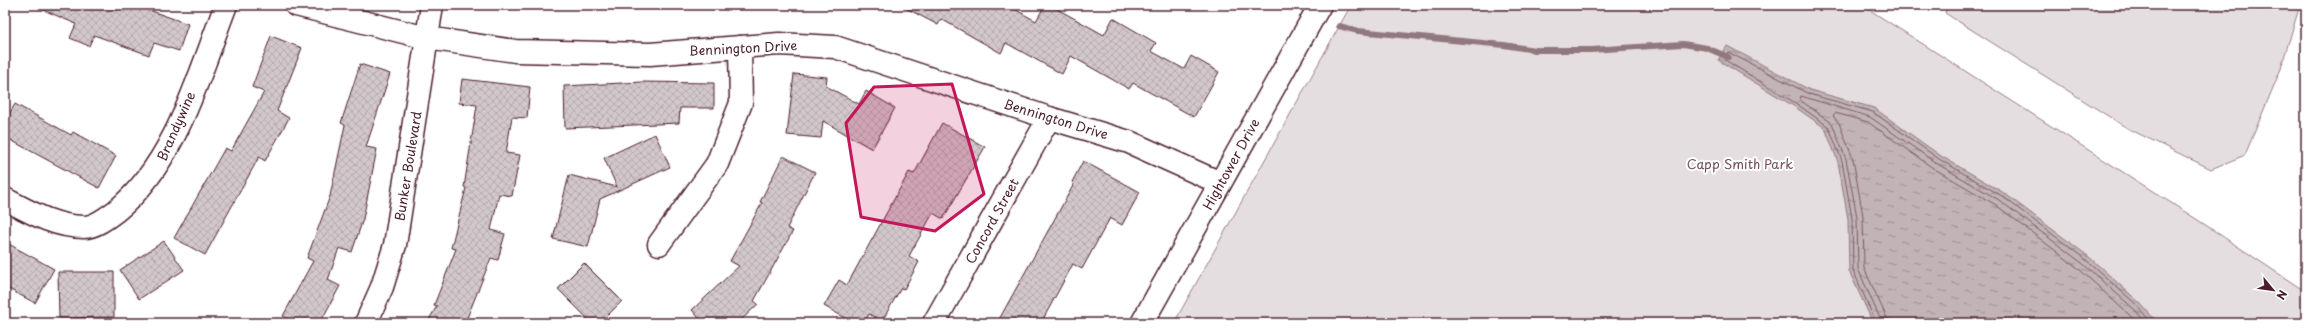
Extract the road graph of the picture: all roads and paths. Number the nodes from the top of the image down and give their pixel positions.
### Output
1 (226, 5) edge
2 (296, 5) edge
3 (432, 5) edge
4 (1320, 5) edge
5 (427, 38) junction
6 (740, 47) junction
7 (1050, 118) junction
8 (1220, 183) junction
9 (5, 199) edge
10 (659, 244) dead end
11 (366, 323) edge
12 (934, 323) edge
13 (1142, 323) edge

1 - 9 street, Brandywine
2 - 5 street, Bennington Drive
3 - 5 street, Bunker Boulevard
4 - 8 street, Hightower Drive
5 - 6 street, Bennington Drive
5 - 11 street, Bunker Boulevard
6 - 7 street, Bennington Drive
6 - 10 street
7 - 8 street, Bennington Drive
7 - 12 street, Concord Street
8 - 13 street, Hightower Drive

